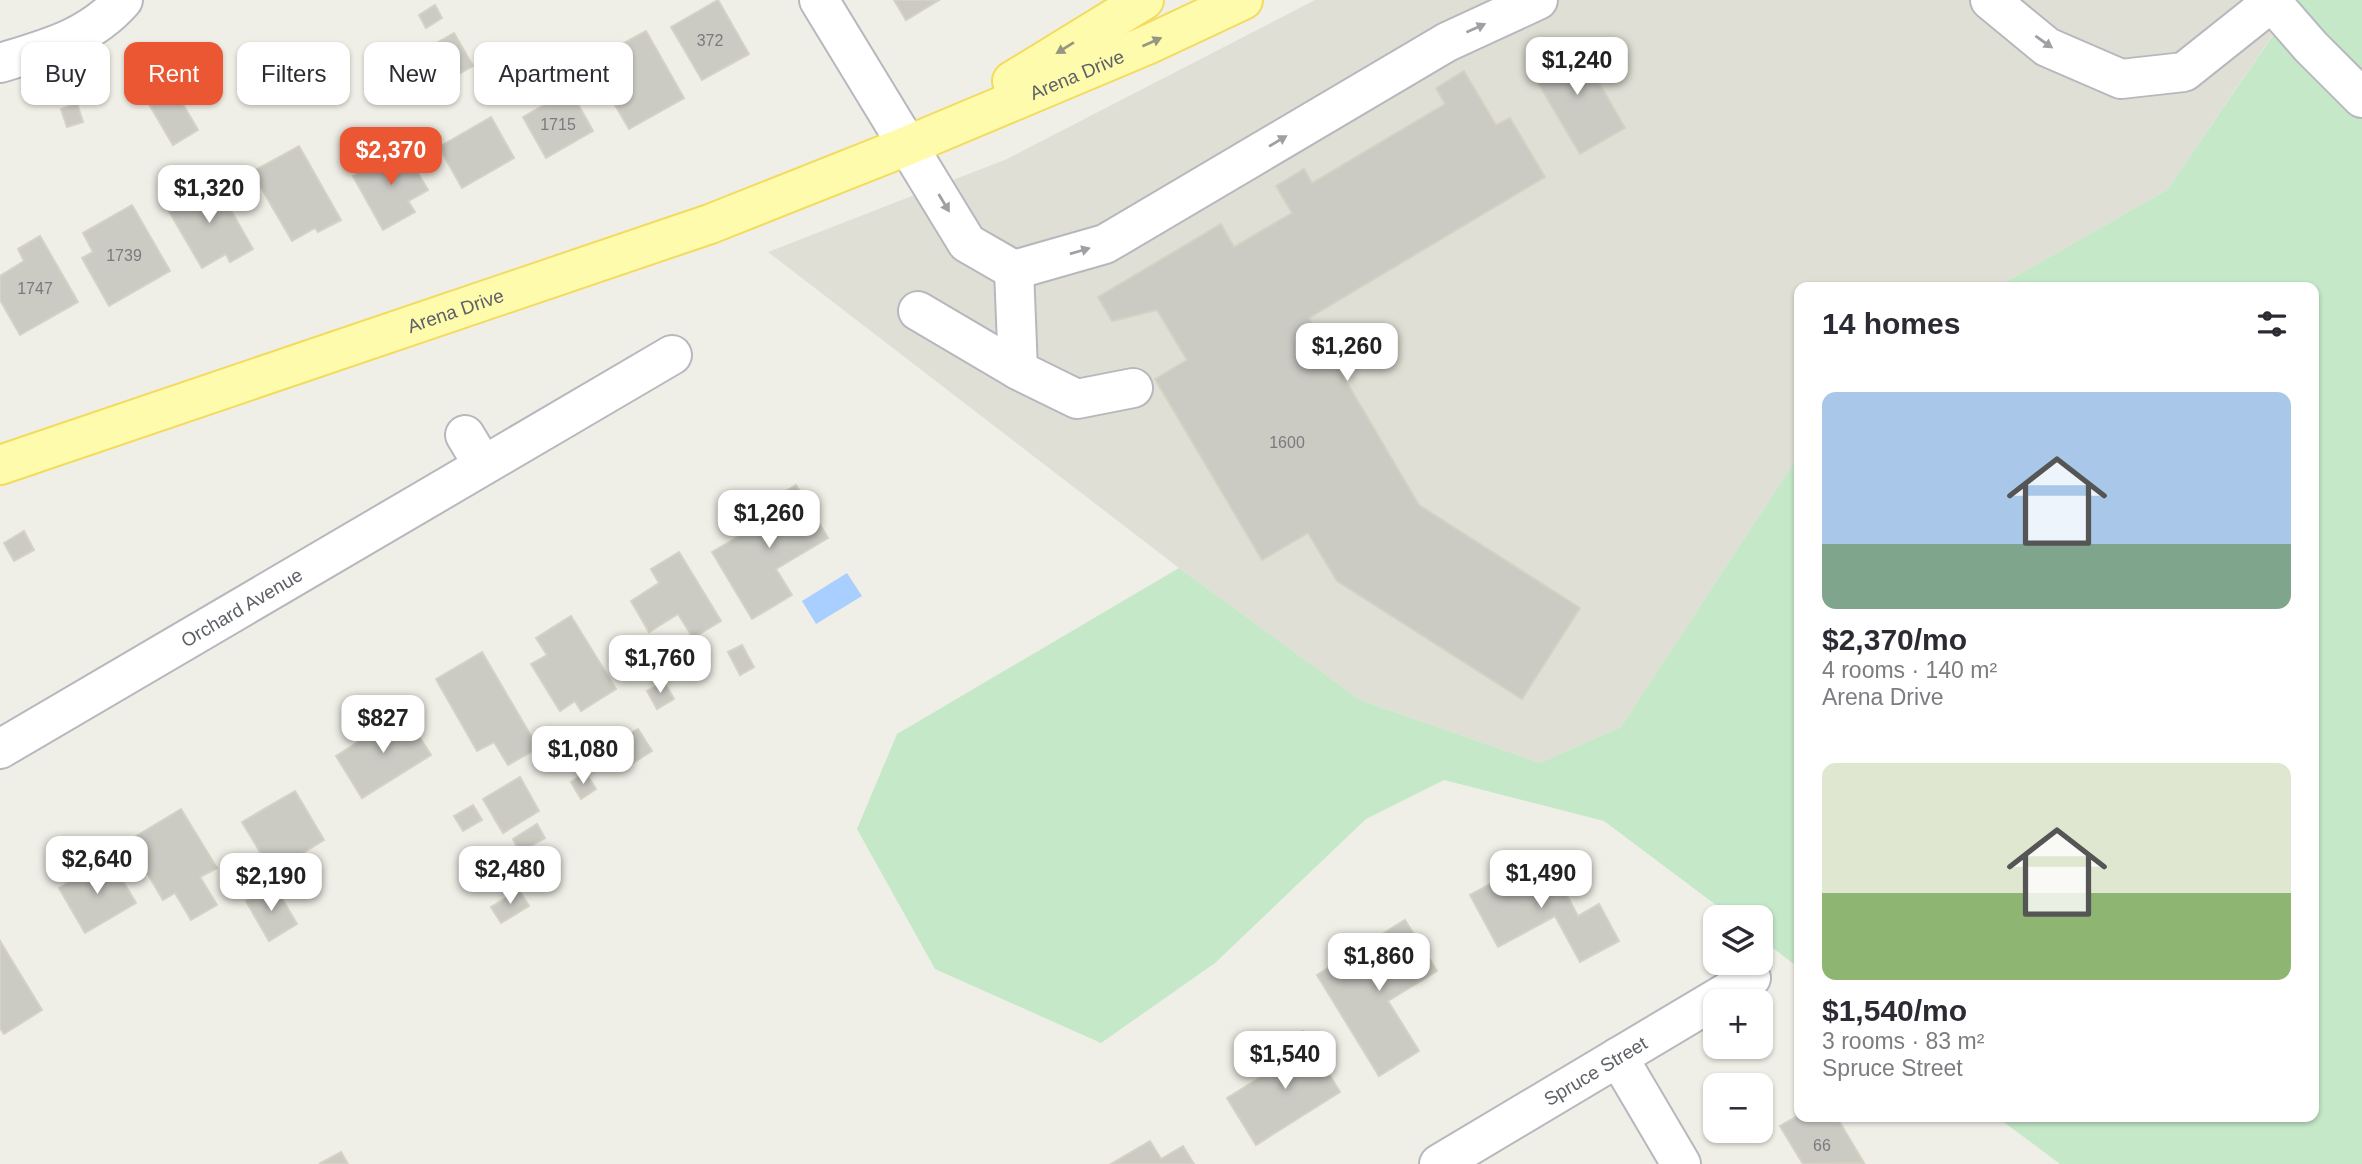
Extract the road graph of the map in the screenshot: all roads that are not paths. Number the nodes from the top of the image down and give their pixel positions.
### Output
1 (122, 0) edge
2 (819, 0) edge
3 (1144, 0) edge
4 (1243, 0) edge
5 (1538, 0) edge
6 (1990, 0) edge
7 (2271, 1) edge
8 (0, 64) edge
9 (2362, 98) edge
10 (909, 145) junction
11 (1014, 270) junction
12 (918, 311) dead end
13 (672, 355) dead end
14 (1018, 370) junction
15 (1133, 388) dead end
16 (0, 465) edge
17 (0, 749) edge
18 (1751, 978) dead end
19 (1618, 1057) junction
20 (1439, 1164) edge
21 (1681, 1164) edge

1 - 8 street
2 - 10 street
3 -> 10 main road, Arena Drive
10 -> 4 main road, Arena Drive
11 -> 5 street
6 -> 7 street
7 - 9 street
10 -> 11 street
10 - 16 main road, Arena Drive
11 - 14 street
12 - 14 street
13 - 17 street, Orchard Avenue
14 - 15 street
18 - 19 street, Spruce Street
19 - 20 street, Spruce Street
19 - 21 street

